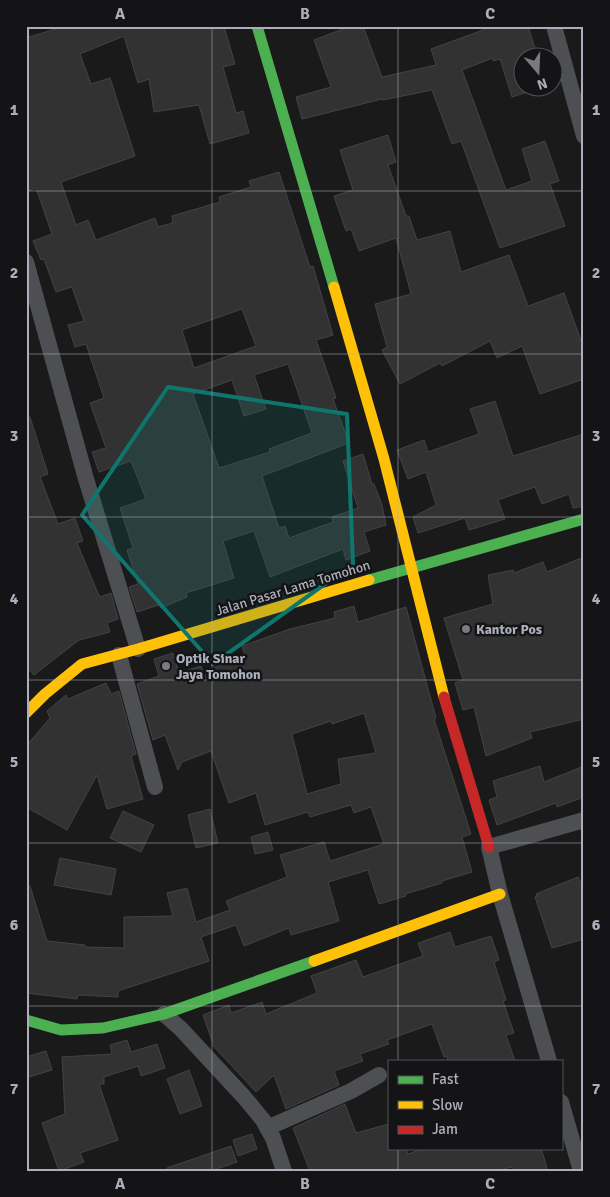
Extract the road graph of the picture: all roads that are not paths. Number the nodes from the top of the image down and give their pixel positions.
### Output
1 (257, 26) edge
2 (554, 26) edge
3 (584, 136) edge
4 (26, 262) edge
5 (584, 519) edge
6 (410, 568) junction
7 (138, 649) junction
8 (119, 654) junction
9 (26, 713) edge
10 (155, 787) dead end
11 (584, 820) edge
12 (489, 847) junction
13 (500, 894) junction
14 (164, 1014) junction
15 (26, 1020) edge
16 (549, 1060) edge
17 (379, 1075) dead end
18 (562, 1105) edge
19 (268, 1128) junction
20 (284, 1171) edge
21 (581, 1171) edge

1 - 6 street
2 - 3 street
4 - 7 street
5 - 6 street, Jalan Pasar Lama Tomohon
6 - 7 street, Jalan Pasar Lama Tomohon
6 - 12 street
7 - 8 street, Jalan Pasar Lama Tomohon
8 - 9 street, Jalan Pasar Lama Tomohon
8 - 10 street
11 - 12 street
12 - 13 street
13 - 14 street
13 - 16 street
14 - 15 street
14 - 19 street
17 - 19 street
18 - 21 street
19 - 20 street

